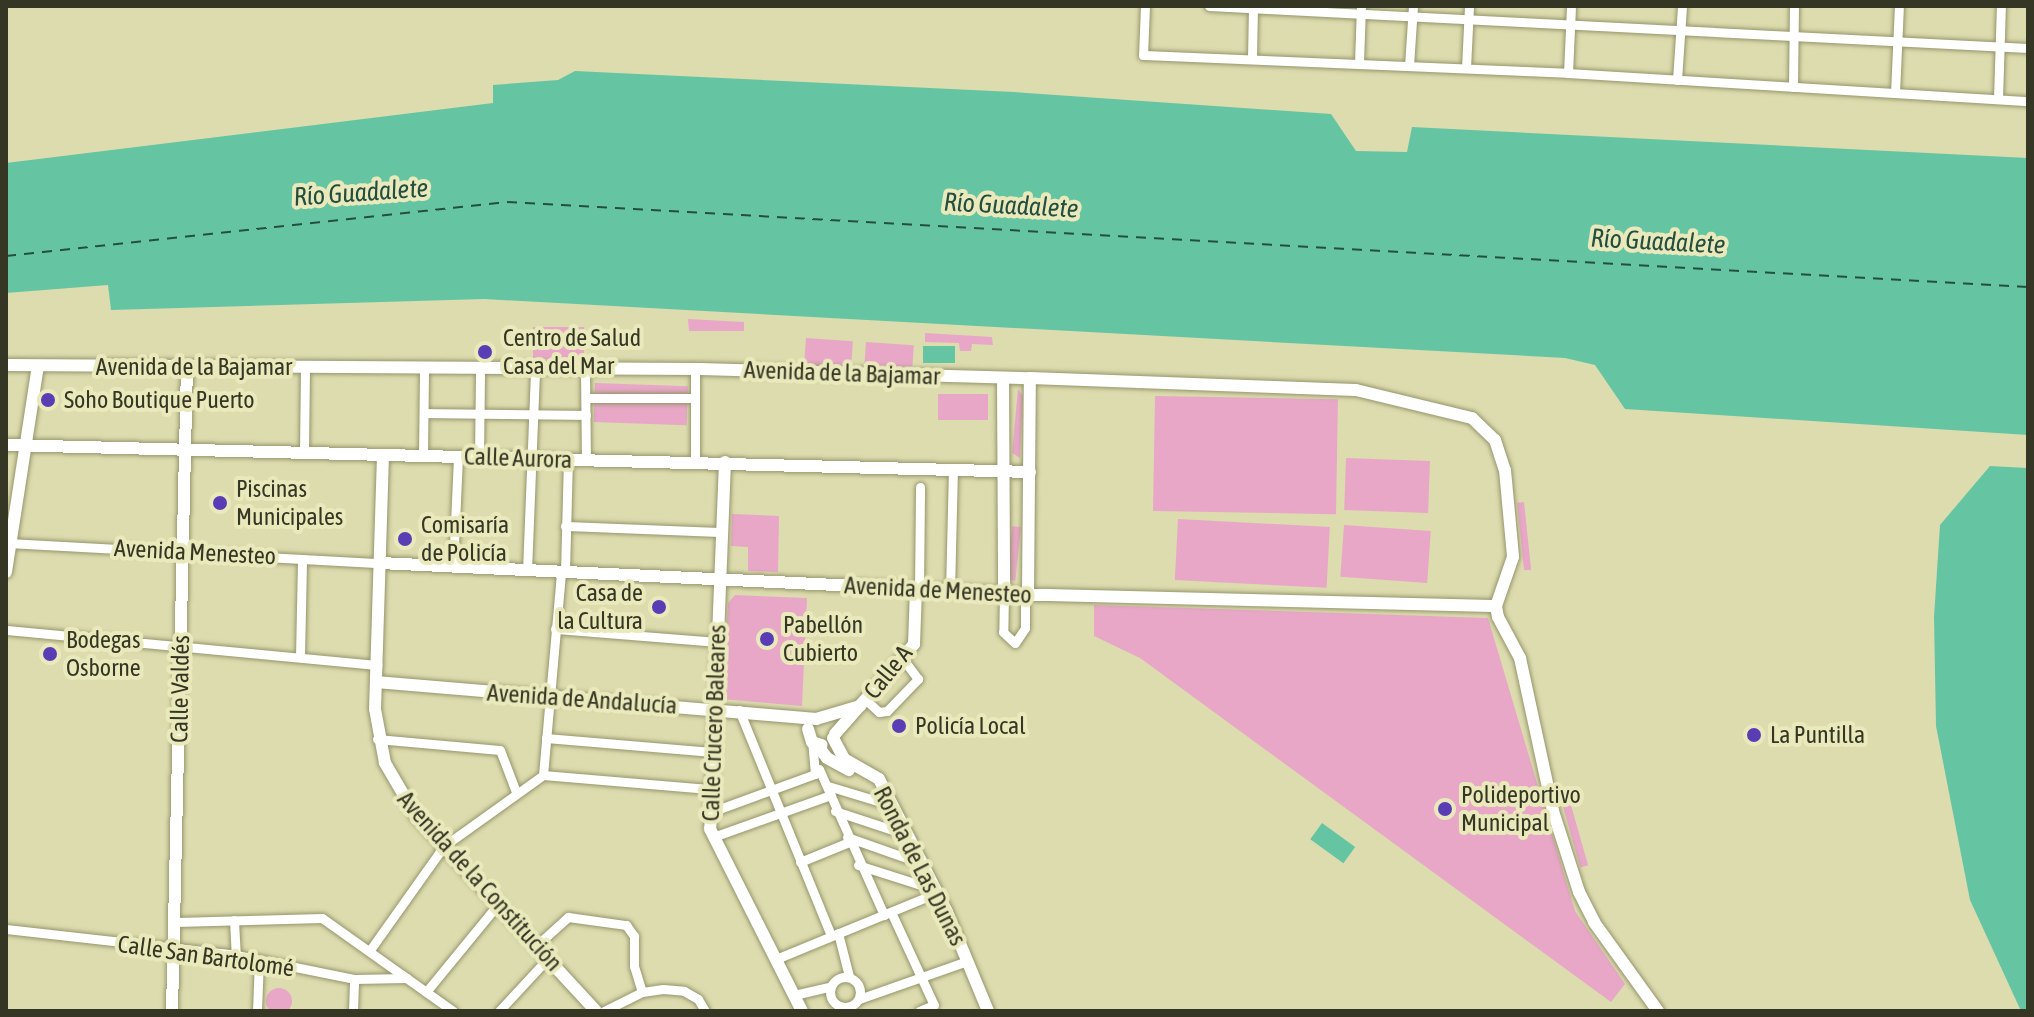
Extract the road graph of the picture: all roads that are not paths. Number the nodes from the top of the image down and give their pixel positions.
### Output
1 (1145, 6) edge
2 (1209, 6) edge
3 (1469, 6) edge
4 (1571, 6) edge
5 (1682, 6) edge
6 (1794, 6) edge
7 (1899, 6) edge
8 (2001, 6) edge
9 (1253, 7) edge
10 (1361, 10) edge
11 (1413, 11) edge
12 (1469, 19) junction
13 (1570, 24) junction
14 (1680, 30) junction
15 (1794, 36) junction
16 (1897, 41) junction
17 (2000, 46) junction
18 (2028, 48) edge
19 (1252, 58) junction
20 (1359, 63) junction
21 (1409, 66) junction
22 (1466, 68) junction
23 (1568, 73) junction
24 (1677, 80) junction
25 (1793, 87) junction
26 (1895, 93) junction
27 (1998, 99) junction
28 (2028, 101) edge
29 (6, 365) edge
30 (38, 366) junction
31 (187, 366) junction
32 (305, 367) junction
33 (695, 369) junction
34 (424, 370) junction
35 (480, 370) junction
36 (535, 370) junction
37 (585, 370) junction
38 (1003, 378) junction
39 (1030, 378) junction
40 (586, 398) junction
41 (695, 398) junction
42 (424, 413) junction
43 (480, 414) junction
44 (533, 414) junction
45 (586, 415) junction
46 (6, 445) edge
47 (26, 445) junction
48 (185, 451) junction
49 (304, 451) junction
50 (383, 455) junction
51 (423, 455) junction
52 (458, 456) junction
53 (479, 457) junction
54 (532, 459) junction
55 (568, 459) junction
56 (586, 461) junction
57 (695, 462) junction
58 (725, 462) junction
59 (953, 469) junction
60 (1004, 471) junction
61 (1030, 472) junction
62 (920, 487) dead end
63 (565, 526) junction
64 (721, 532) junction
65 (8, 543) edge
66 (184, 551) junction
67 (302, 559) junction
68 (380, 563) junction
69 (6, 565) edge
70 (453, 567) junction
71 (527, 571) junction
72 (6, 572) edge
73 (563, 572) junction
74 (719, 581) junction
75 (918, 589) junction
76 (950, 591) junction
77 (1004, 593) junction
78 (1026, 594) junction
79 (1496, 606) junction
80 (555, 629) junction
81 (6, 630) edge
82 (716, 642) junction
83 (181, 647) junction
84 (300, 657) junction
85 (903, 659) junction
86 (377, 665) junction
87 (376, 682) junction
88 (549, 697) junction
89 (863, 703) junction
90 (715, 709) junction
91 (739, 710) junction
92 (816, 731) junction
93 (834, 736) junction
94 (546, 738) junction
95 (377, 739) junction
96 (712, 752) junction
97 (819, 769) junction
98 (543, 775) junction
99 (879, 779) junction
100 (711, 789) junction
101 (770, 791) junction
102 (830, 791) junction
103 (516, 792) junction
104 (891, 805) junction
105 (835, 811) junction
106 (711, 812) junction
107 (905, 834) junction
108 (713, 837) junction
109 (848, 840) junction
110 (444, 846) junction
111 (800, 862) junction
112 (918, 862) junction
113 (858, 865) junction
114 (935, 891) junction
115 (498, 904) junction
116 (887, 914) junction
117 (234, 920) junction
118 (176, 922) junction
119 (6, 929) edge
120 (834, 934) junction
121 (537, 945) junction
122 (370, 950) junction
123 (174, 951) junction
124 (236, 955) junction
125 (549, 957) junction
126 (776, 959) junction
127 (259, 960) junction
128 (967, 961) junction
129 (849, 976) junction
130 (407, 978) junction
131 (922, 978) junction
132 (354, 979) junction
133 (830, 987) junction
134 (426, 992) junction
135 (642, 992) junction
136 (794, 995) junction
137 (859, 999) junction
138 (841, 1009) edge
139 (172, 1011) edge
140 (257, 1011) edge
141 (353, 1011) edge
142 (453, 1011) edge
143 (499, 1011) edge
144 (596, 1011) edge
145 (604, 1011) edge
146 (705, 1011) edge
147 (801, 1011) edge
148 (919, 1011) edge
149 (988, 1011) edge
150 (1658, 1011) edge

1 - 19 street
2 - 9 street
3 - 12 street
4 - 13 street
5 - 14 street
6 - 15 street
7 - 16 street
8 - 17 street
9 - 10 street
9 - 19 street
10 - 11 street
10 - 20 street
11 - 12 street
11 - 21 street
12 - 13 street
12 - 22 street
13 - 14 street
13 - 23 street
14 - 15 street
14 - 24 street
15 - 16 street
15 - 25 street
16 - 17 street
16 - 26 street
17 - 18 street
17 - 27 street
19 - 20 street
20 - 21 street
21 - 22 street
22 - 23 street
23 - 24 street
24 - 25 street
25 - 26 street
26 - 27 street
27 - 28 street
29 - 30 street, Avenida de la Bajamar
30 - 31 street, Avenida de la Bajamar
30 - 47 street
31 - 32 street, Avenida de la Bajamar
31 - 48 street, Calle Valdés
32 - 34 street, Avenida de la Bajamar
32 - 49 street
33 - 37 street, Avenida de la Bajamar
33 - 38 street, Avenida de la Bajamar
33 - 41 street
34 - 35 street, Avenida de la Bajamar
34 - 42 street
35 - 36 street, Avenida de la Bajamar
35 - 43 street
36 - 37 street, Avenida de la Bajamar
36 - 44 street
37 - 40 street
38 - 39 street, Avenida de la Bajamar
38 - 60 street
39 - 61 street
39 - 79 street, Avenida de la Bajamar
40 - 41 street
40 - 45 street
41 - 57 street
42 - 43 street
42 - 51 street
43 - 44 street
43 - 53 street
44 - 45 street
44 - 54 street
45 - 56 street
46 - 47 street, Calle Aurora
47 - 48 street, Calle Aurora
47 - 65 street
48 - 49 street, Calle Aurora
48 - 66 street, Calle Valdés
49 - 50 street, Calle Aurora
50 - 51 street, Calle Aurora
50 - 68 street, Avenida de la Constitución
51 - 52 street, Calle Aurora
52 - 53 street, Calle Aurora
52 - 70 street
53 - 54 street, Calle Aurora
54 - 55 street, Calle Aurora
54 - 71 street
55 - 56 street, Calle Aurora
55 - 63 street
56 - 57 street, Calle Aurora
57 - 58 street, Calle Aurora
58 - 59 street, Calle Aurora
58 - 64 street, Calle Crucero Baleares
59 - 60 street, Calle Aurora
59 - 76 street
60 - 61 street, Calle Aurora
60 - 77 street
61 - 78 street
62 - 75 street
63 - 64 street
63 - 73 street
64 - 74 street, Calle Crucero Baleares
65 - 66 street, Avenida Menesteo
65 - 69 street
66 - 67 street, Avenida Menesteo
66 - 83 street, Calle Valdés
67 - 68 street, Avenida Menesteo
67 - 84 street
68 - 70 street, Avenida de Menesteo
68 - 86 street, Avenida de la Constitución
69 - 72 street
70 - 71 street, Avenida de Menesteo
71 - 73 street, Avenida de Menesteo
73 - 74 street, Avenida de Menesteo
73 - 80 street
74 - 75 street, Avenida de Menesteo
74 - 82 street, Calle Crucero Baleares
75 - 76 street, Avenida de Menesteo
75 - 85 street, Calle A
76 - 77 street, Avenida de Menesteo
77 - 78 street, Avenida de Menesteo
77 - 78 street
78 - 79 street, Avenida de Menesteo
79 - 150 street
80 - 82 street
80 - 88 street
81 - 83 street
82 - 90 street, Calle Crucero Baleares
83 - 84 street
83 - 118 street, Calle Valdés
84 - 86 street
85 - 89 street, Calle A
85 - 89 street
86 - 87 street, Avenida de la Constitución
87 - 88 street, Avenida de Andalucía
87 - 95 street, Avenida de la Constitución
88 - 90 street, Avenida de Andalucía
88 - 94 street
89 - 92 street, Calle A
89 - 93 street, Calle A
90 - 91 street, Avenida de Andalucía
90 - 96 street, Calle Crucero Baleares
91 - 92 street, Avenida de Andalucía
91 - 101 street
92 - 93 street, Ronda de Las Dunas
92 - 93 street
92 - 97 street
92 - 99 street
93 - 99 street, Ronda de Las Dunas
94 - 96 street
94 - 98 street
95 - 103 street
95 - 110 street, Avenida de la Constitución
96 - 100 street, Calle Crucero Baleares
97 - 101 street
97 - 102 street
98 - 100 street
98 - 103 street
99 - 104 street, Ronda de Las Dunas
100 - 106 street, Calle Crucero Baleares
101 - 106 street
101 - 111 street
102 - 104 street
102 - 105 street
102 - 108 street
103 - 110 street
104 - 107 street, Ronda de Las Dunas
105 - 107 street
105 - 109 street
106 - 108 street, Calle Crucero Baleares
107 - 112 street, Ronda de Las Dunas
108 - 126 street, Calle Crucero Baleares
109 - 111 street
109 - 112 street
109 - 113 street
110 - 115 street, Avenida de la Constitución
110 - 122 street
111 - 120 street
112 - 114 street, Ronda de Las Dunas
113 - 114 street
113 - 116 street
114 - 116 street
114 - 128 street, Ronda de Las Dunas
115 - 121 street, Avenida de la Constitución
115 - 134 street
116 - 120 street
116 - 131 street
117 - 118 street
117 - 122 street
117 - 124 street
118 - 123 street, Calle Valdés
119 - 123 street, Calle San Bartolomé
120 - 126 street
120 - 129 street
121 - 125 street, Avenida de la Constitución
121 - 135 street
122 - 130 street
123 - 124 street, Calle San Bartolomé
123 - 139 street, Calle Valdés
124 - 127 street, Calle San Bartolomé
125 - 143 street
125 - 144 street, Avenida de la Constitución
126 - 136 street, Calle Crucero Baleares
127 - 132 street, Calle San Bartolomé
127 - 140 street
128 - 131 street
128 - 149 street, Ronda de Las Dunas
129 - 133 street
129 - 137 street
130 - 132 street, Calle San Bartolomé
130 - 134 street
131 - 137 street
131 - 148 street
132 - 141 street
133 - 136 street
133 - 138 street
134 - 142 street
135 - 145 street
135 - 146 street
136 - 147 street, Calle Crucero Baleares
137 - 138 street

